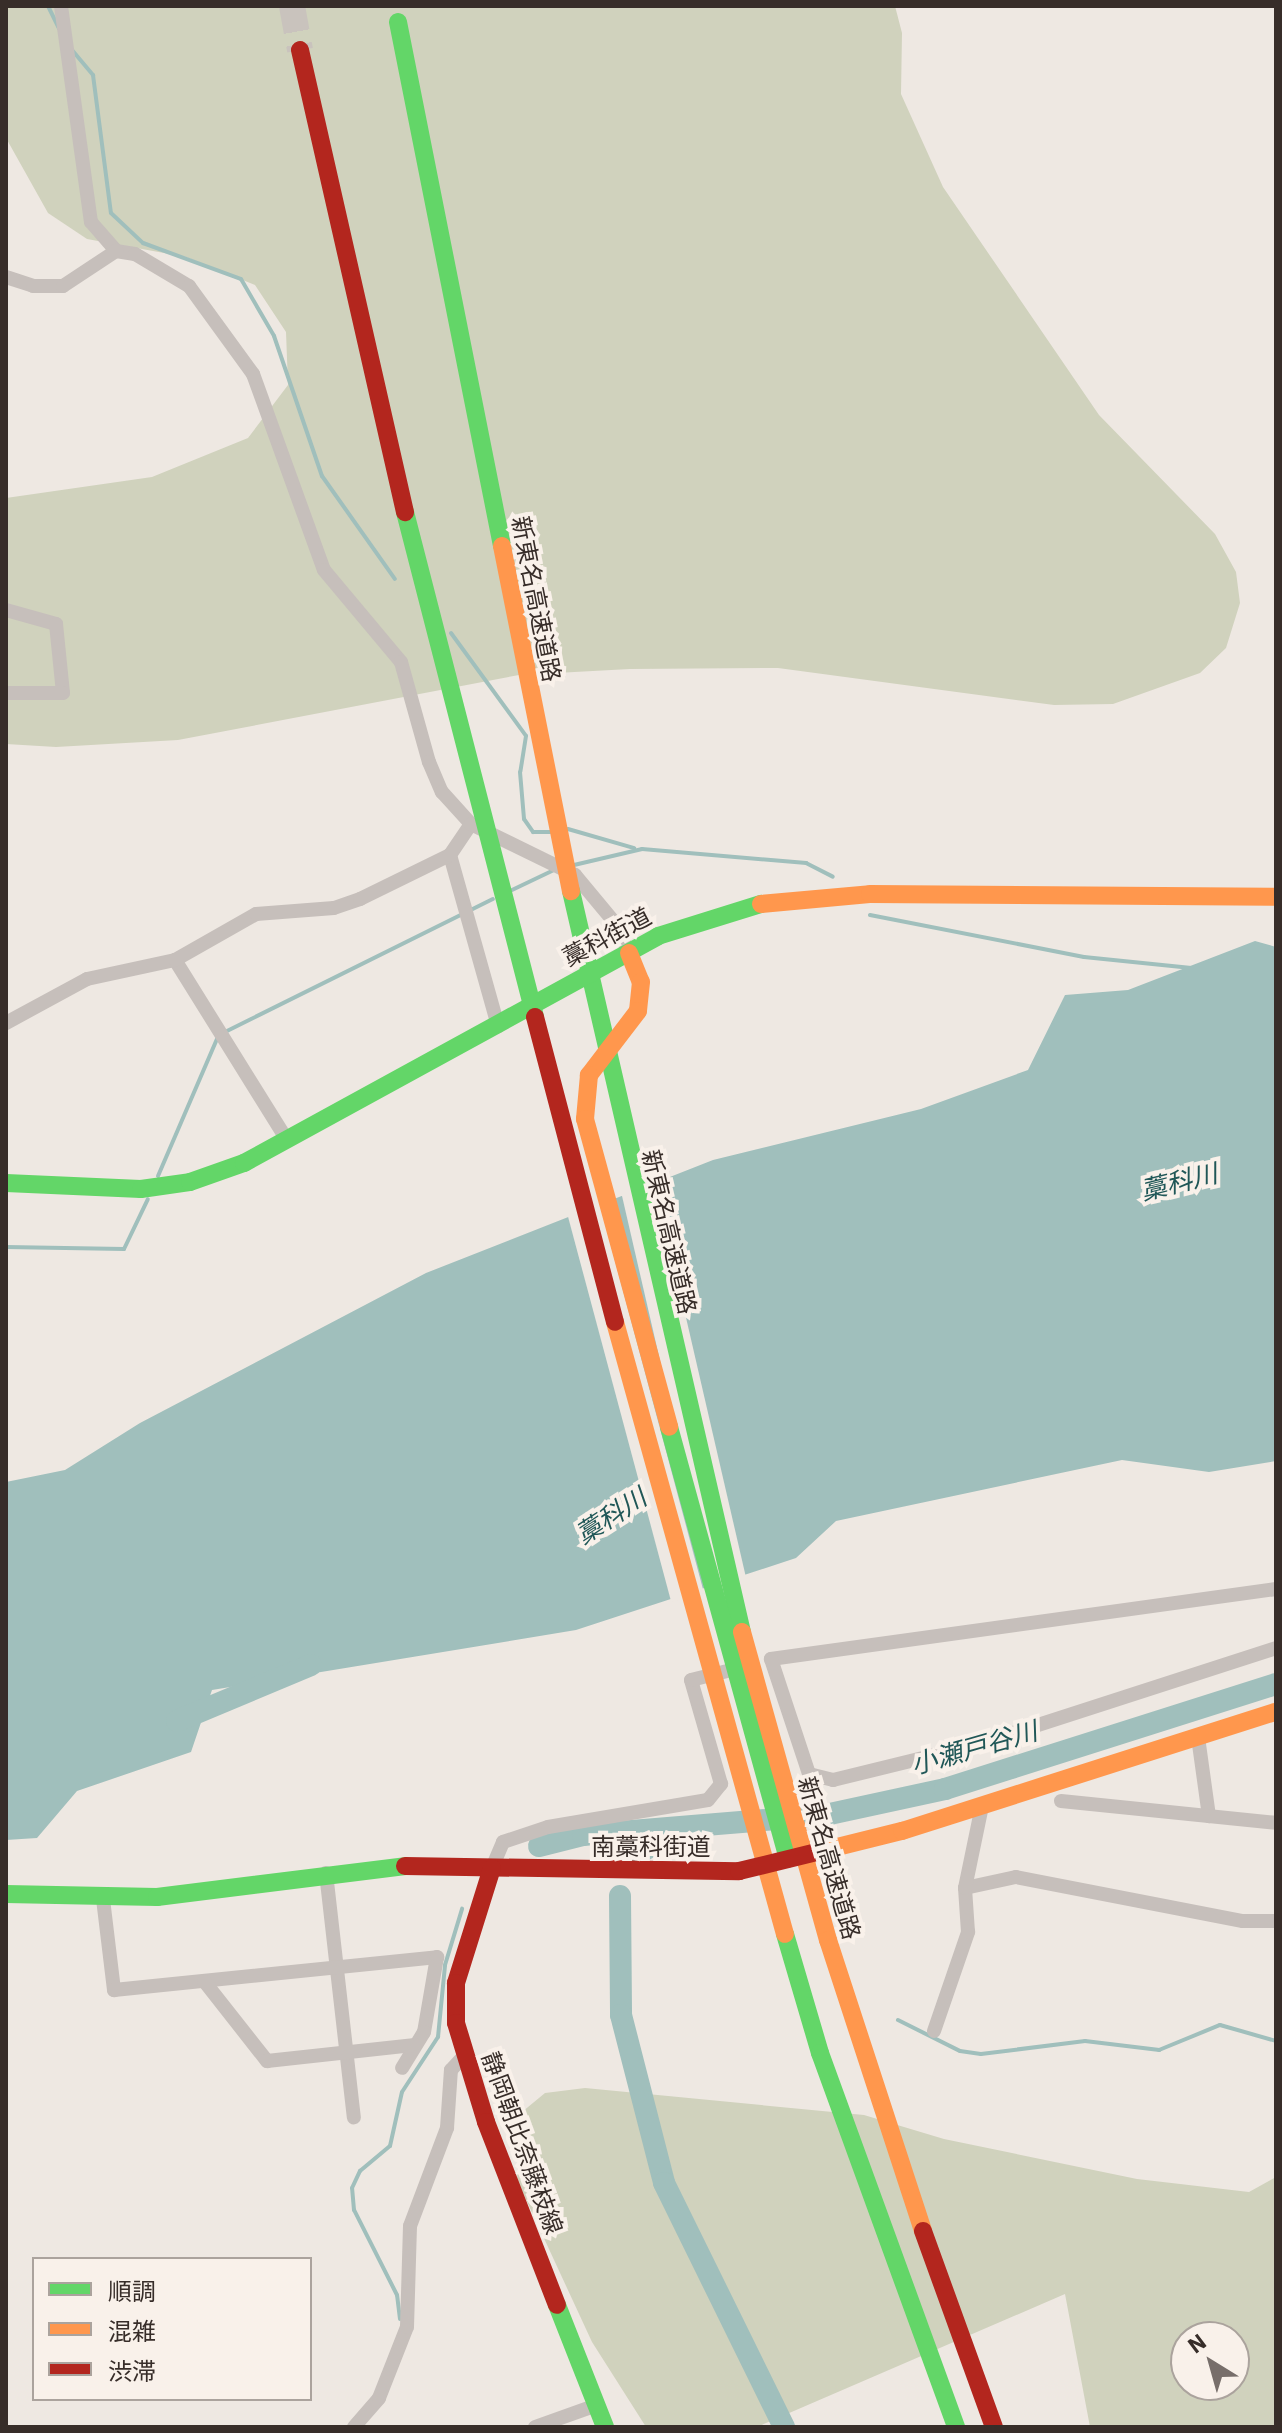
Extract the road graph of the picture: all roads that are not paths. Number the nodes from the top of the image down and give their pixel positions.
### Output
1 (61, 6) edge
2 (398, 22) dead end
3 (300, 50) tunnel mouth
4 (116, 251) junction
5 (6, 277) edge
6 (6, 610) edge
7 (6, 693) edge
8 (471, 824) junction
9 (450, 855) junction
10 (1276, 897) edge
11 (629, 953) junction
12 (175, 960) junction
13 (6, 1023) edge
14 (498, 1026) junction
15 (287, 1140) junction
16 (6, 1183) edge
17 (1276, 1589) edge
18 (1276, 1648) edge
19 (771, 1659) junction
20 (735, 1669) junction
21 (1276, 1712) edge
22 (1198, 1737) junction
23 (1061, 1801) dead end
24 (982, 1806) junction
25 (1209, 1816) junction
26 (1276, 1823) edge
27 (788, 1859) junction
28 (492, 1868) junction
29 (326, 1873) junction
30 (965, 1888) junction
31 (6, 1894) edge
32 (103, 1899) junction
33 (1276, 1921) edge
34 (337, 1967) junction
35 (204, 1981) junction
36 (934, 2031) dead end
37 (415, 2045) junction
38 (347, 2052) junction
39 (463, 2057) junction
40 (402, 2068) dead end
41 (354, 2117) dead end
42 (863, 2178) junction
43 (597, 2405) junction
44 (354, 2427) edge
45 (535, 2427) edge
46 (605, 2427) edge
47 (940, 2427) edge
48 (956, 2427) edge
49 (994, 2427) edge

1 - 4 street
2 - 49 main road, 新東名高速道路
3 - 42 main road
4 - 5 street
4 - 8 street
6 - 7 street
8 - 9 street
8 - 11 street
9 - 12 street
9 - 14 street
10 - 11 main road, 藁科街道
11 - 14 main road, 藁科街道
11 - 20 main road
12 - 13 street
12 - 15 street
14 - 15 main road, 藁科街道
15 - 16 main road, 藁科街道
17 - 19 street
18 - 19 street
19 - 20 street
20 - 27 main road
20 - 28 street
21 - 22 main road, 南藁科街道
22 - 24 main road, 南藁科街道
22 - 25 street
23 - 25 street
24 - 27 main road, 南藁科街道
24 - 30 street
25 - 26 street
27 - 28 main road, 南藁科街道
28 - 29 main road, 南藁科街道
28 - 39 main road, 静岡朝比奈藤枝線
29 - 32 main road, 南藁科街道
29 - 34 street
30 - 33 street
30 - 36 street
31 - 32 main road, 南藁科街道
32 - 35 street
34 - 35 street
34 - 37 street
34 - 38 street
35 - 38 street
37 - 38 street
37 - 40 street
38 - 41 street
39 - 43 main road, 静岡朝比奈藤枝線
39 - 44 street
42 - 47 main road
42 - 48 main road
43 - 45 street
43 - 46 main road, 静岡朝比奈藤枝線

